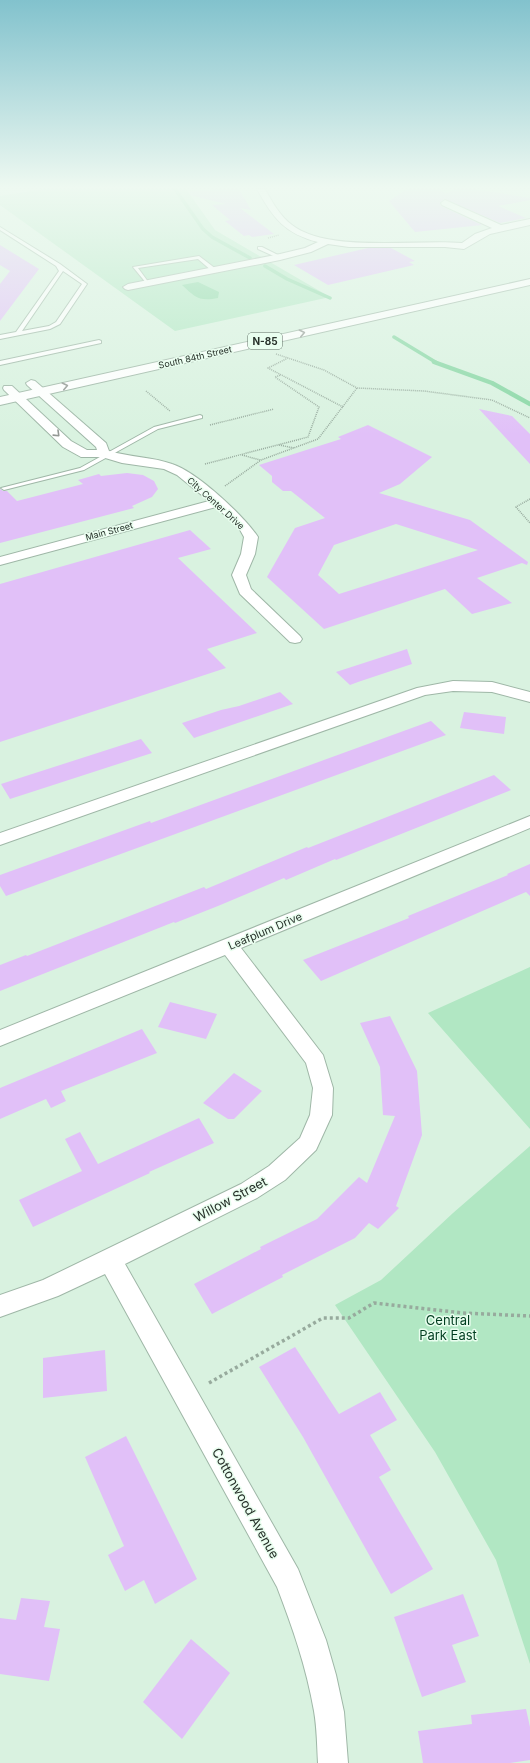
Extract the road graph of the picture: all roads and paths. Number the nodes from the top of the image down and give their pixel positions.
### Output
1 (61, 271) edge
2 (67, 271) edge
3 (138, 271) edge
4 (207, 271) edge
5 (530, 272) edge
6 (530, 282) edge
7 (147, 283) junction
8 (128, 287) dead end
9 (18, 333) junction
10 (0, 337) edge
11 (99, 342) dead end
12 (271, 352) dead end
13 (288, 358) junction
14 (0, 364) edge
15 (281, 375) junction
16 (31, 383) junction
17 (358, 388) junction
18 (4, 389) edge
19 (146, 391) dead end
20 (41, 392) junction
21 (17, 397) junction
22 (0, 401) edge
23 (343, 407) junction
24 (274, 409) dead end
25 (173, 413) dead end
26 (200, 417) dead end
27 (530, 418) edge
28 (209, 425) dead end
29 (302, 439) junction
30 (314, 441) junction
31 (278, 445) junction
32 (294, 448) junction
33 (106, 454) junction
34 (241, 455) junction
35 (261, 460) junction
36 (205, 464) dead end
37 (225, 480) dead end
38 (230, 483) junction
39 (4, 488) dead end
40 (229, 490) dead end
41 (530, 499) edge
42 (218, 502) junction
43 (530, 523) edge
44 (0, 561) edge
45 (295, 639) dead end
46 (530, 697) edge
47 (530, 822) edge
48 (0, 839) edge
49 (229, 946) junction
50 (0, 1038) edge
51 (110, 1260) junction
52 (0, 1306) edge
53 (530, 1316) edge
54 (209, 1383) dead end
55 (333, 1763) edge

1 - 9 lane
2 - 9 lane
3 - 7 lane
4 - 7 street
5 - 16 main road, South 84th Street / N-85
20 -> 6 main road, South 84th Street / N-85
7 - 8 street
9 - 10 lane
11 - 14 lane
12 - 13 path
13 - 15 path
13 - 17 path
15 - 23 path
15 - 29 path
16 - 18 main road, South 84th Street / N-85
16 - 20 street
17 - 23 path
17 - 27 path
18 - 21 street, City Center Drive
19 - 25 path
20 - 21 main road, South 84th Street / N-85
20 - 33 street
21 - 22 main road, South 84th Street / N-85
21 -> 33 street, City Center Drive
23 - 30 path
24 - 28 path
26 - 33 lane
29 - 30 path
29 - 31 path
30 - 32 path
31 - 32 path
31 - 34 path
32 - 35 path
33 - 39 lane
33 - 42 street, City Center Drive
34 - 35 path
34 - 36 path
35 - 38 path
37 - 38 path
38 - 40 path
41 - 43 path
42 - 44 street, Main Street
42 - 45 street, City Center Drive
46 - 48 street
47 - 49 street, Leafplum Drive
49 - 50 street, Leafplum Drive
49 - 51 street, Willow Street
51 - 52 street, Willow Street
51 - 55 street, Cottonwood Avenue
53 - 54 path

